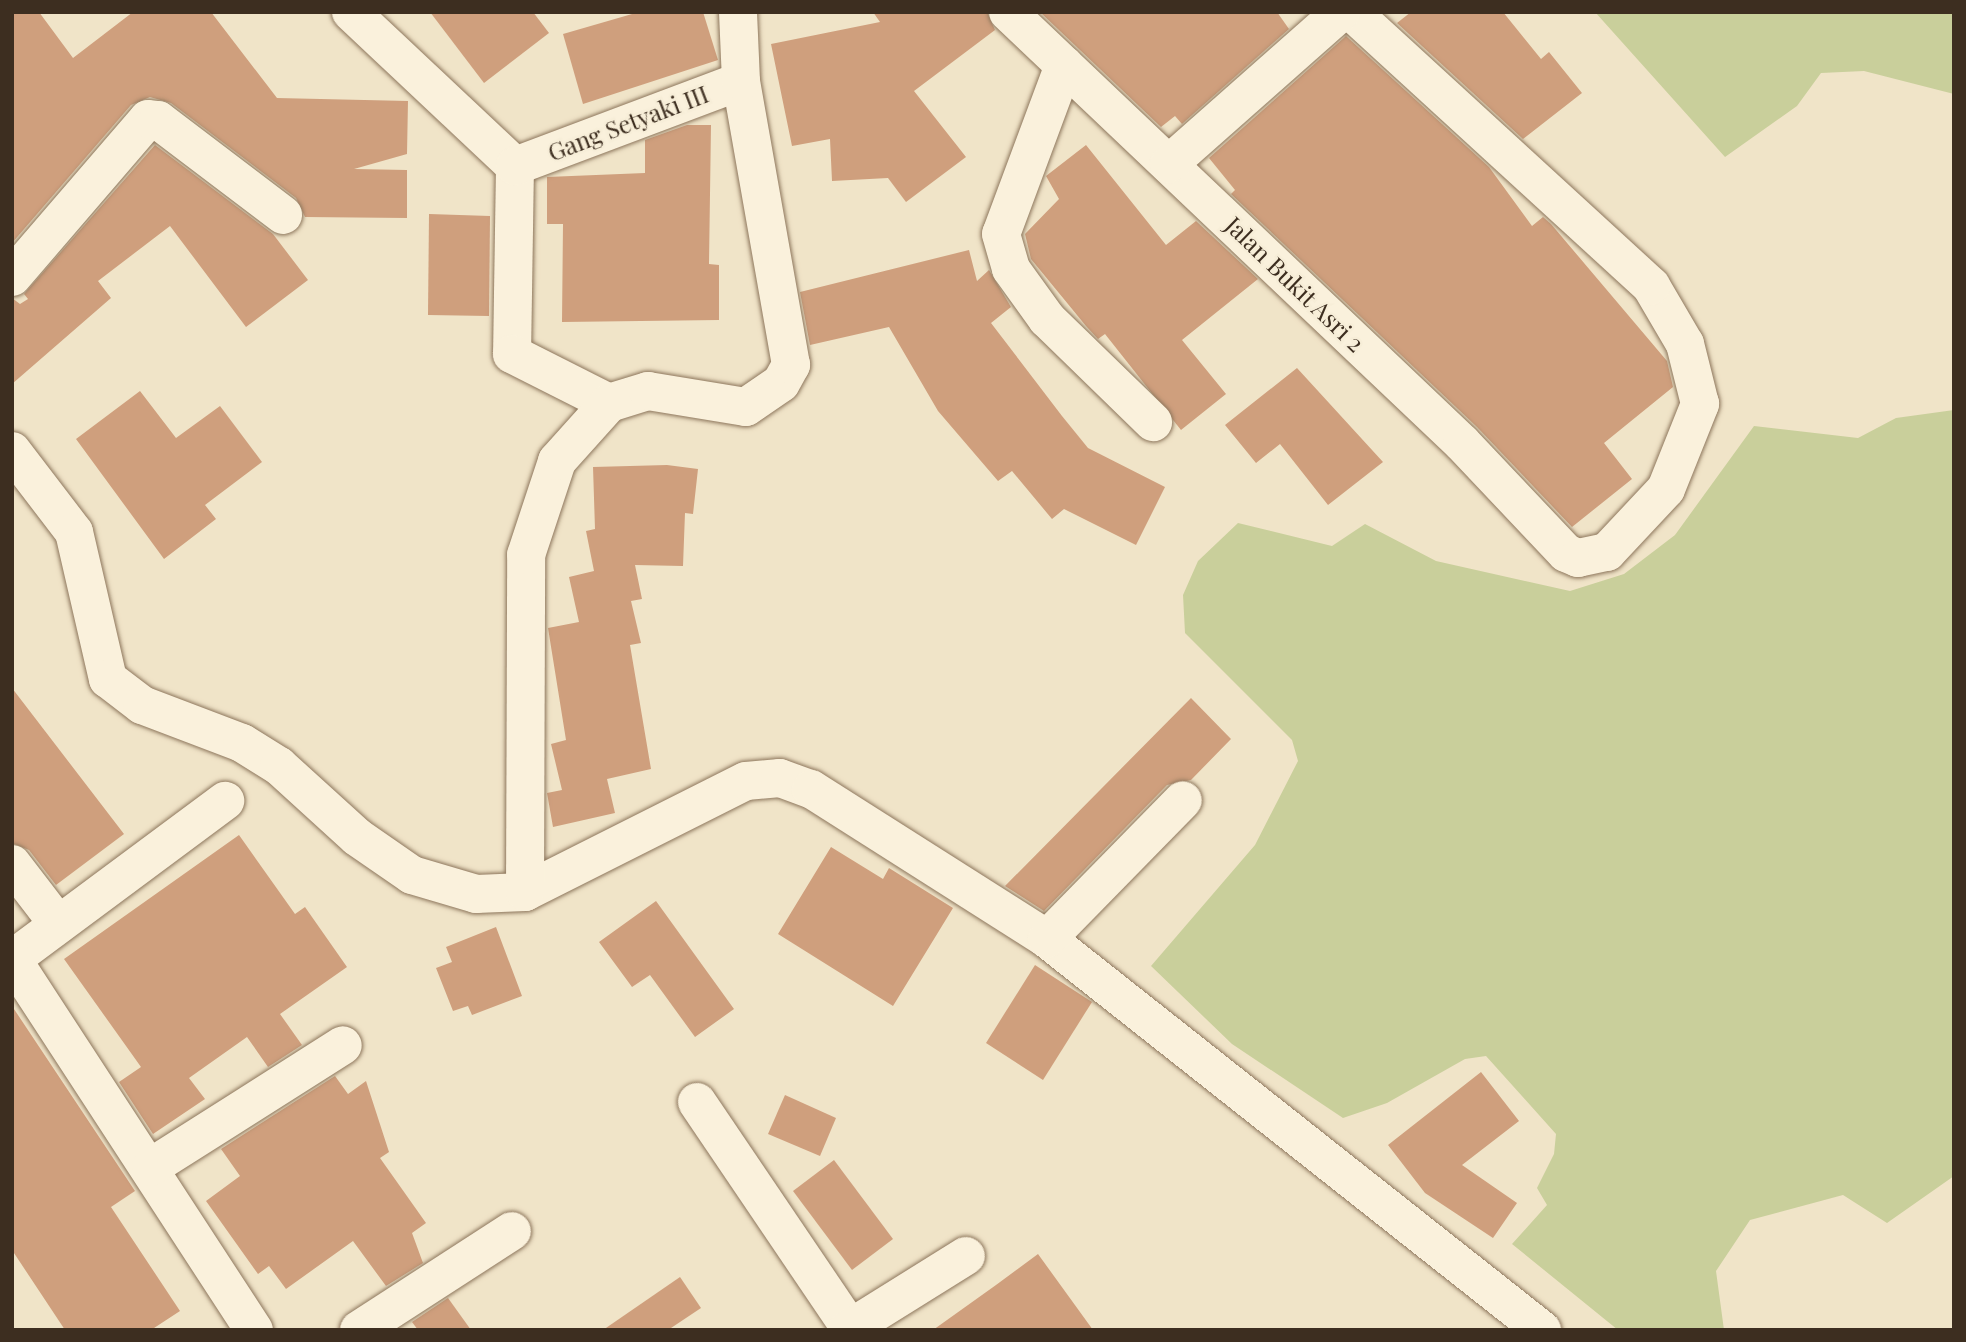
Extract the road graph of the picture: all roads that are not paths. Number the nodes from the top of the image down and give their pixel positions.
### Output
1 (351, 12) edge
2 (738, 12) edge
3 (1008, 12) edge
4 (1341, 12) edge
5 (1352, 12) edge
6 (1064, 65) junction
7 (741, 81) junction
8 (1169, 164) junction
9 (514, 166) junction
10 (283, 215) dead end
11 (12, 277) edge
12 (609, 403) junction
13 (1153, 422) dead end
14 (12, 451) edge
15 (1183, 800) dead end
16 (225, 801) dead end
17 (12, 864) edge
18 (525, 892) junction
19 (58, 924) junction
20 (1047, 939) junction
21 (14, 958) edge
22 (343, 1045) dead end
23 (698, 1102) dead end
24 (151, 1167) junction
25 (512, 1231) dead end
26 (967, 1256) dead end
27 (849, 1329) edge
28 (254, 1330) edge
29 (359, 1330) edge
30 (1542, 1330) edge

1 - 9 street
2 - 7 street
3 - 6 street, Jalan Bukit Asri 2
4 - 8 street
5 - 8 street, Jalan Bukit Asri 2
6 - 8 street, Jalan Bukit Asri 2
6 - 13 street
7 - 9 street, Gang Setyaki III
7 - 12 street
9 - 12 street
10 - 11 street
12 - 18 street
14 - 18 street
15 - 20 street
16 - 19 street
17 - 19 street
18 - 20 street
19 - 21 street
20 - 30 street
21 - 24 street
22 - 24 street
23 - 27 street
24 - 28 street
25 - 29 street
26 - 27 street

